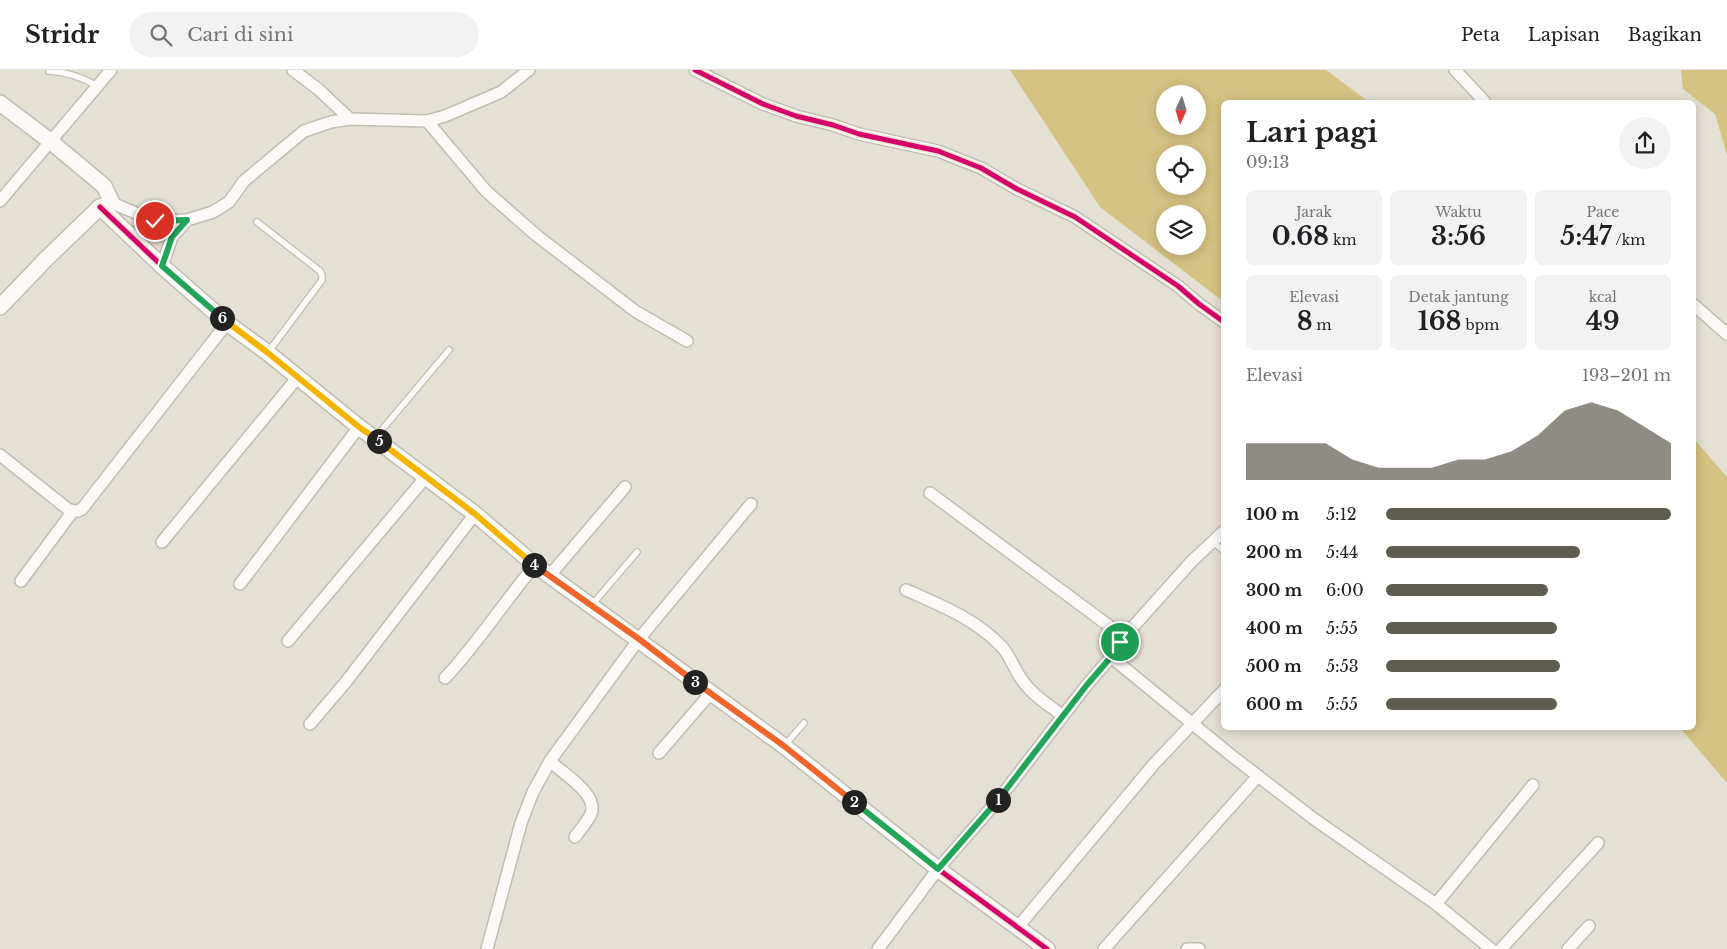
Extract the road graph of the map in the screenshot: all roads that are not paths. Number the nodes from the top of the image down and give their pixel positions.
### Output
1 (111, 70) edge
2 (293, 70) edge
3 (529, 70) edge
4 (695, 70) edge
5 (1455, 70) edge
6 (49, 71) edge
7 (97, 86) junction
8 (1484, 100) edge
9 (2, 108) edge
10 (350, 119) junction
11 (427, 121) junction
12 (50, 141) junction
13 (0, 202) edge
14 (106, 205) junction
15 (187, 220) junction
16 (257, 222) dead end
17 (162, 266) junction
18 (0, 307) edge
19 (1696, 307) edge
20 (1221, 320) edge
21 (227, 322) junction
22 (1727, 334) edge
23 (687, 341) dead end
24 (449, 350) dead end
25 (268, 353) junction
26 (298, 377) junction
27 (359, 427) junction
28 (375, 438) junction
29 (0, 455) edge
30 (425, 478) junction
31 (625, 486) dead end
32 (930, 493) dead end
33 (750, 504) dead end
34 (72, 511) junction
35 (475, 514) junction
36 (1221, 534) edge
37 (1212, 541) junction
38 (162, 542) dead end
39 (1221, 548) edge
40 (637, 552) dead end
41 (534, 565) junction
42 (550, 576) junction
43 (21, 581) dead end
44 (240, 584) dead end
45 (906, 590) dead end
46 (592, 606) junction
47 (1124, 637) junction
48 (639, 639) junction
49 (288, 641) dead end
50 (1111, 657) junction
51 (445, 678) dead end
52 (1221, 693) edge
53 (710, 694) junction
54 (1063, 716) junction
55 (804, 723) dead end
56 (1194, 723) junction
57 (310, 724) dead end
58 (784, 746) junction
59 (659, 753) dead end
60 (550, 762) junction
61 (1258, 776) junction
62 (1533, 785) dead end
63 (575, 837) dead end
64 (1598, 843) dead end
65 (938, 869) junction
66 (1436, 904) junction
67 (1589, 926) dead end
68 (1018, 927) junction
69 (487, 949) edge
70 (878, 949) edge
71 (1047, 949) edge
72 (1104, 949) edge
73 (1187, 949) edge
74 (1199, 949) edge
75 (1491, 949) edge
76 (1501, 949) edge
77 (1568, 949) edge

1 - 7 street
2 - 10 street
3 - 11 street
4 - 20 street
5 - 8 street
6 - 7 lane
7 - 12 street
9 - 12 street
10 - 11 street
10 - 15 street
11 - 23 street
12 - 13 street
12 - 14 street
14 - 15 street
14 - 17 street
14 - 18 street
15 - 17 street
16 - 25 lane
17 - 21 street
19 - 22 street
21 - 25 street
21 - 34 street
24 - 28 lane
25 - 26 street
26 - 27 street
26 - 38 street
27 - 28 street
27 - 44 street
28 - 30 street
29 - 34 street
30 - 35 street
30 - 49 street
31 - 42 street
32 - 47 street
33 - 48 street
34 - 43 street
35 - 41 street
35 - 57 street
36 - 37 street
37 - 39 lane
37 - 47 street
40 - 46 lane
41 - 42 street
41 - 51 street
42 - 46 street
45 - 54 street
46 - 48 street
47 - 50 street
48 - 53 street
48 - 60 street
50 - 54 street
50 - 56 street
52 - 56 street
53 - 58 street
53 - 59 street
54 - 65 street
55 - 58 lane
56 - 61 street
56 - 68 street
58 - 65 street
60 - 63 street
60 - 69 street
61 - 66 street
61 - 72 street
62 - 66 street
64 - 76 street
65 - 68 street
65 - 70 street
66 - 75 street
67 - 77 street
68 - 71 street
73 - 74 street

